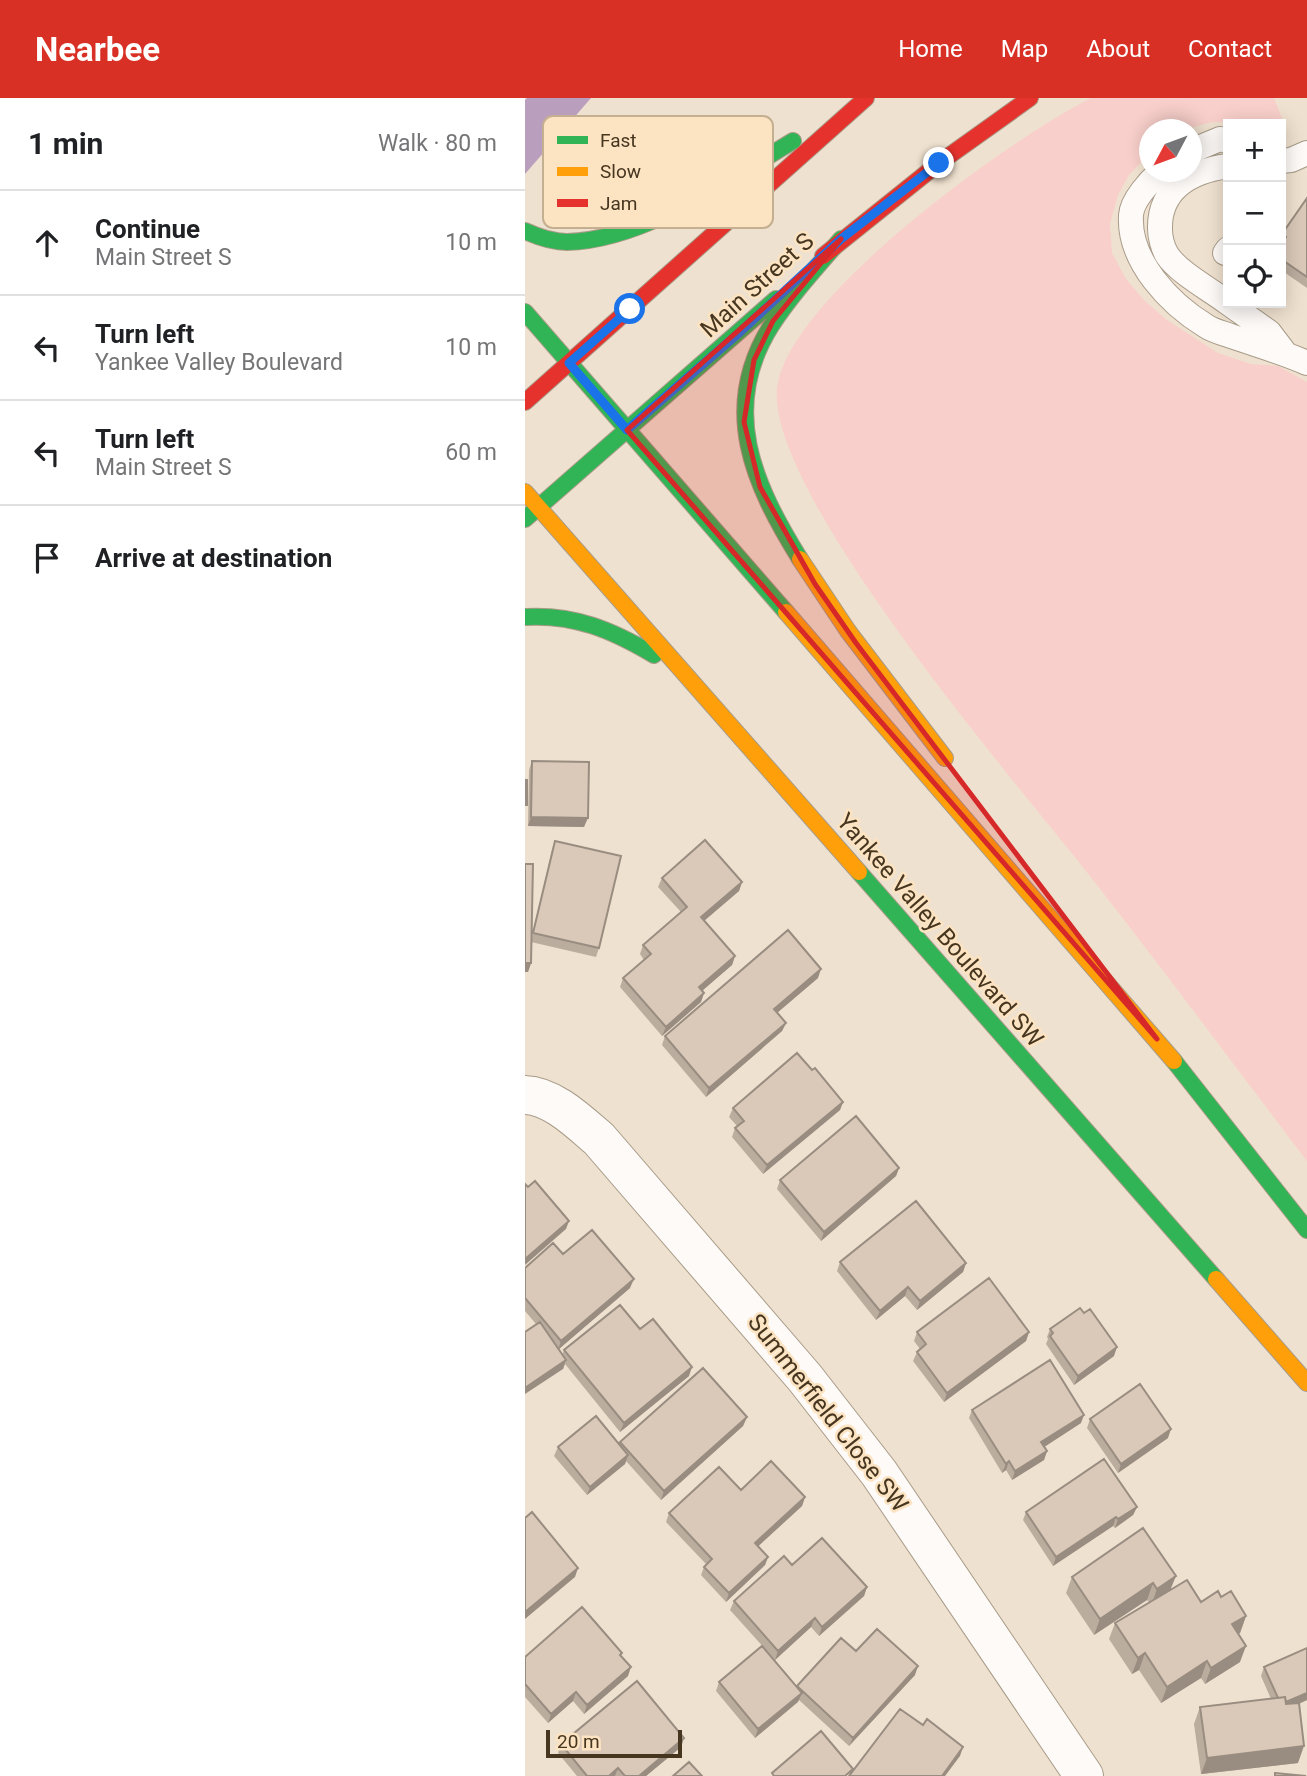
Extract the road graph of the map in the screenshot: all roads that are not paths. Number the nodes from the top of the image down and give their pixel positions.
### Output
1 (1030, 98) edge
2 (865, 99) edge
3 (1223, 140) edge
4 (1202, 147) edge
5 (773, 153) edge
6 (1223, 167) edge
7 (773, 181) edge
8 (1149, 182) edge
9 (629, 228) edge
10 (720, 228) edge
11 (525, 231) edge
12 (841, 239) junction
13 (1223, 299) edge
14 (1235, 308) edge
15 (525, 312) edge
16 (1296, 358) edge
17 (569, 363) junction
18 (525, 402) edge
19 (627, 430) junction
20 (525, 492) edge
21 (538, 507) junction
22 (525, 519) edge
23 (525, 617) edge
24 (683, 673) junction
25 (955, 771) dead end
26 (1027, 866) dead end
27 (1157, 1040) junction
28 (525, 1094) edge
29 (1307, 1230) edge
30 (1307, 1382) edge
31 (1084, 1776) edge

1 - 12 main road, Main Street S
2 - 5 main road
2 - 7 main road
3 - 4 lane
6 - 13 lane
8 - 16 lane
9 - 11 main road
10 - 17 main road
12 - 19 main road, Main Street S
12 - 25 main road
14 - 16 lane
15 - 17 main road
17 - 18 main road
17 - 19 main road
19 - 21 main road, Main Street S
19 - 27 main road
20 - 21 main road, Yankee Valley Boulevard SW
21 - 22 main road, Main Street S
21 - 24 main road, Yankee Valley Boulevard SW
23 - 24 main road
24 - 30 main road, Yankee Valley Boulevard SW
26 - 27 main road
27 - 29 main road
28 - 31 street, Summerfield Close SW

